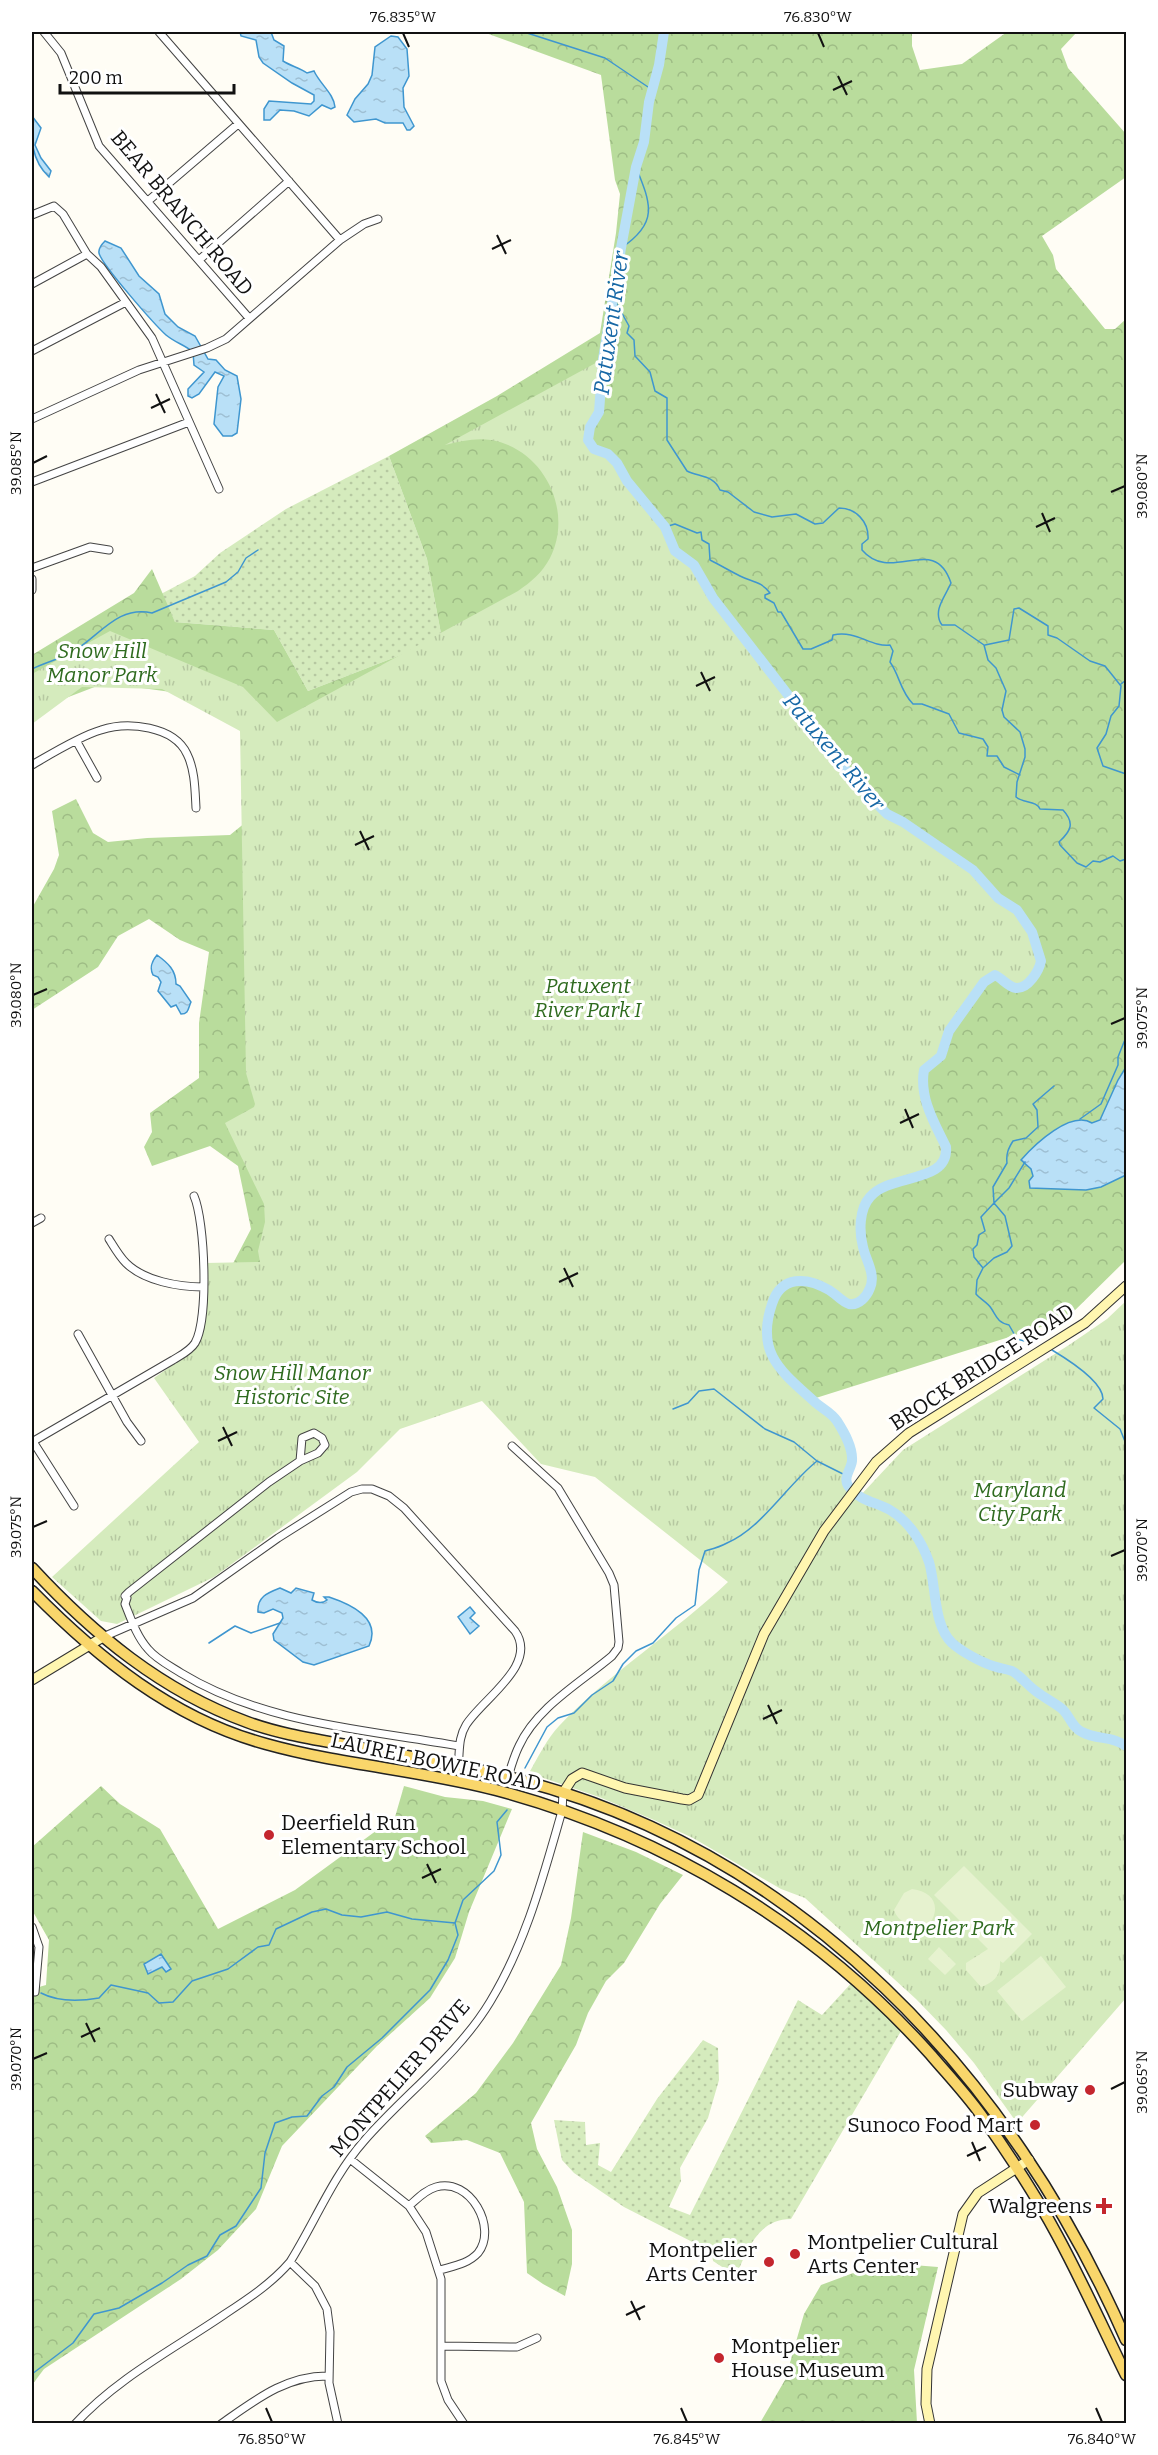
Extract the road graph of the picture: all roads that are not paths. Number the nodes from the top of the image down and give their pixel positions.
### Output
1 (44, 32) edge
2 (159, 32) edge
3 (238, 124) junction
4 (289, 181) junction
5 (148, 201) junction
6 (32, 215) edge
7 (378, 219) dead end
8 (340, 240) junction
9 (87, 254) junction
10 (199, 260) junction
11 (32, 284) edge
12 (126, 302) junction
13 (249, 318) junction
14 (32, 351) edge
15 (163, 363) junction
16 (32, 419) edge
17 (189, 422) junction
18 (32, 482) edge
19 (219, 489) dead end
20 (109, 550) dead end
21 (32, 568) edge
22 (32, 579) edge
23 (32, 590) edge
24 (77, 742) junction
25 (32, 765) edge
26 (97, 778) dead end
27 (196, 808) dead end
28 (194, 1196) dead end
29 (41, 1218) dead end
30 (32, 1223) edge
31 (109, 1239) dead end
32 (1126, 1286) edge
33 (203, 1287) junction
34 (78, 1335) dead end
35 (112, 1394) junction
36 (32, 1441) edge
37 (141, 1441) dead end
38 (512, 1446) dead end
39 (300, 1461) dead end
40 (74, 1506) dead end
41 (32, 1568) edge
42 (32, 1591) edge
43 (134, 1624) junction
44 (103, 1637) junction
45 (88, 1644) junction
46 (32, 1680) edge
47 (338, 1744) junction
48 (459, 1746) junction
49 (458, 1766) junction
50 (392, 1770) junction
51 (508, 1777) junction
52 (563, 1793) junction
53 (562, 1810) junction
54 (32, 1927) edge
55 (35, 1992) dead end
56 (350, 2160) junction
57 (1029, 2160) junction
58 (1017, 2168) junction
59 (410, 2206) junction
60 (290, 2262) junction
61 (440, 2270) junction
62 (537, 2338) dead end
63 (1126, 2340) edge
64 (442, 2346) junction
65 (1126, 2375) edge
66 (328, 2376) junction
67 (75, 2424) edge
68 (221, 2424) edge
69 (338, 2424) edge
70 (464, 2424) edge
71 (930, 2424) edge

1 - 5 street, BEAR BRANCH ROAD
2 - 3 street
3 - 4 street
3 - 5 street
4 - 8 street
4 - 10 street
5 - 10 street, BEAR BRANCH ROAD
6 - 9 street
7 - 8 street
8 - 13 street
9 - 11 street
9 - 12 street
10 - 13 street, BEAR BRANCH ROAD
12 - 14 street
12 - 15 street
13 - 15 street
15 - 16 street
15 - 17 street
17 - 18 street
17 - 19 street
20 - 21 street
22 - 23 street
24 - 25 street
24 - 26 street
24 - 27 street
28 - 33 street
29 - 30 street
31 - 33 street
32 - 52 street, BROCK BRIDGE ROAD
33 - 35 street
34 - 35 street
35 - 36 street
35 - 37 street
36 - 40 street
38 - 51 street
39 - 43 street
41 - 44 main road, LAUREL BOWIE ROAD
42 - 45 main road, LAUREL BOWIE ROAD
43 - 44 street
43 - 48 street
43 - 48 street
44 - 45 street
44 - 47 main road, LAUREL BOWIE ROAD
45 - 46 street
45 - 50 main road, LAUREL BOWIE ROAD
47 - 49 main road, LAUREL BOWIE ROAD
47 - 50 main road
48 - 49 street
49 - 51 main road, LAUREL BOWIE ROAD
50 - 53 main road, LAUREL BOWIE ROAD
51 - 52 main road, LAUREL BOWIE ROAD
52 - 53 street, MONTPELIER DRIVE
52 - 57 main road, LAUREL BOWIE ROAD
53 - 56 street, MONTPELIER DRIVE
53 - 58 main road, LAUREL BOWIE ROAD
54 - 55 street
56 - 59 street
56 - 60 street, MONTPELIER DRIVE
57 - 58 street
57 - 63 main road, LAUREL BOWIE ROAD
58 - 65 main road, LAUREL BOWIE ROAD
58 - 71 street
59 - 61 street
59 - 61 street
60 - 66 street
60 - 67 street, MONTPELIER DRIVE
61 - 64 street
62 - 64 street
64 - 70 street
66 - 68 street
66 - 69 street

